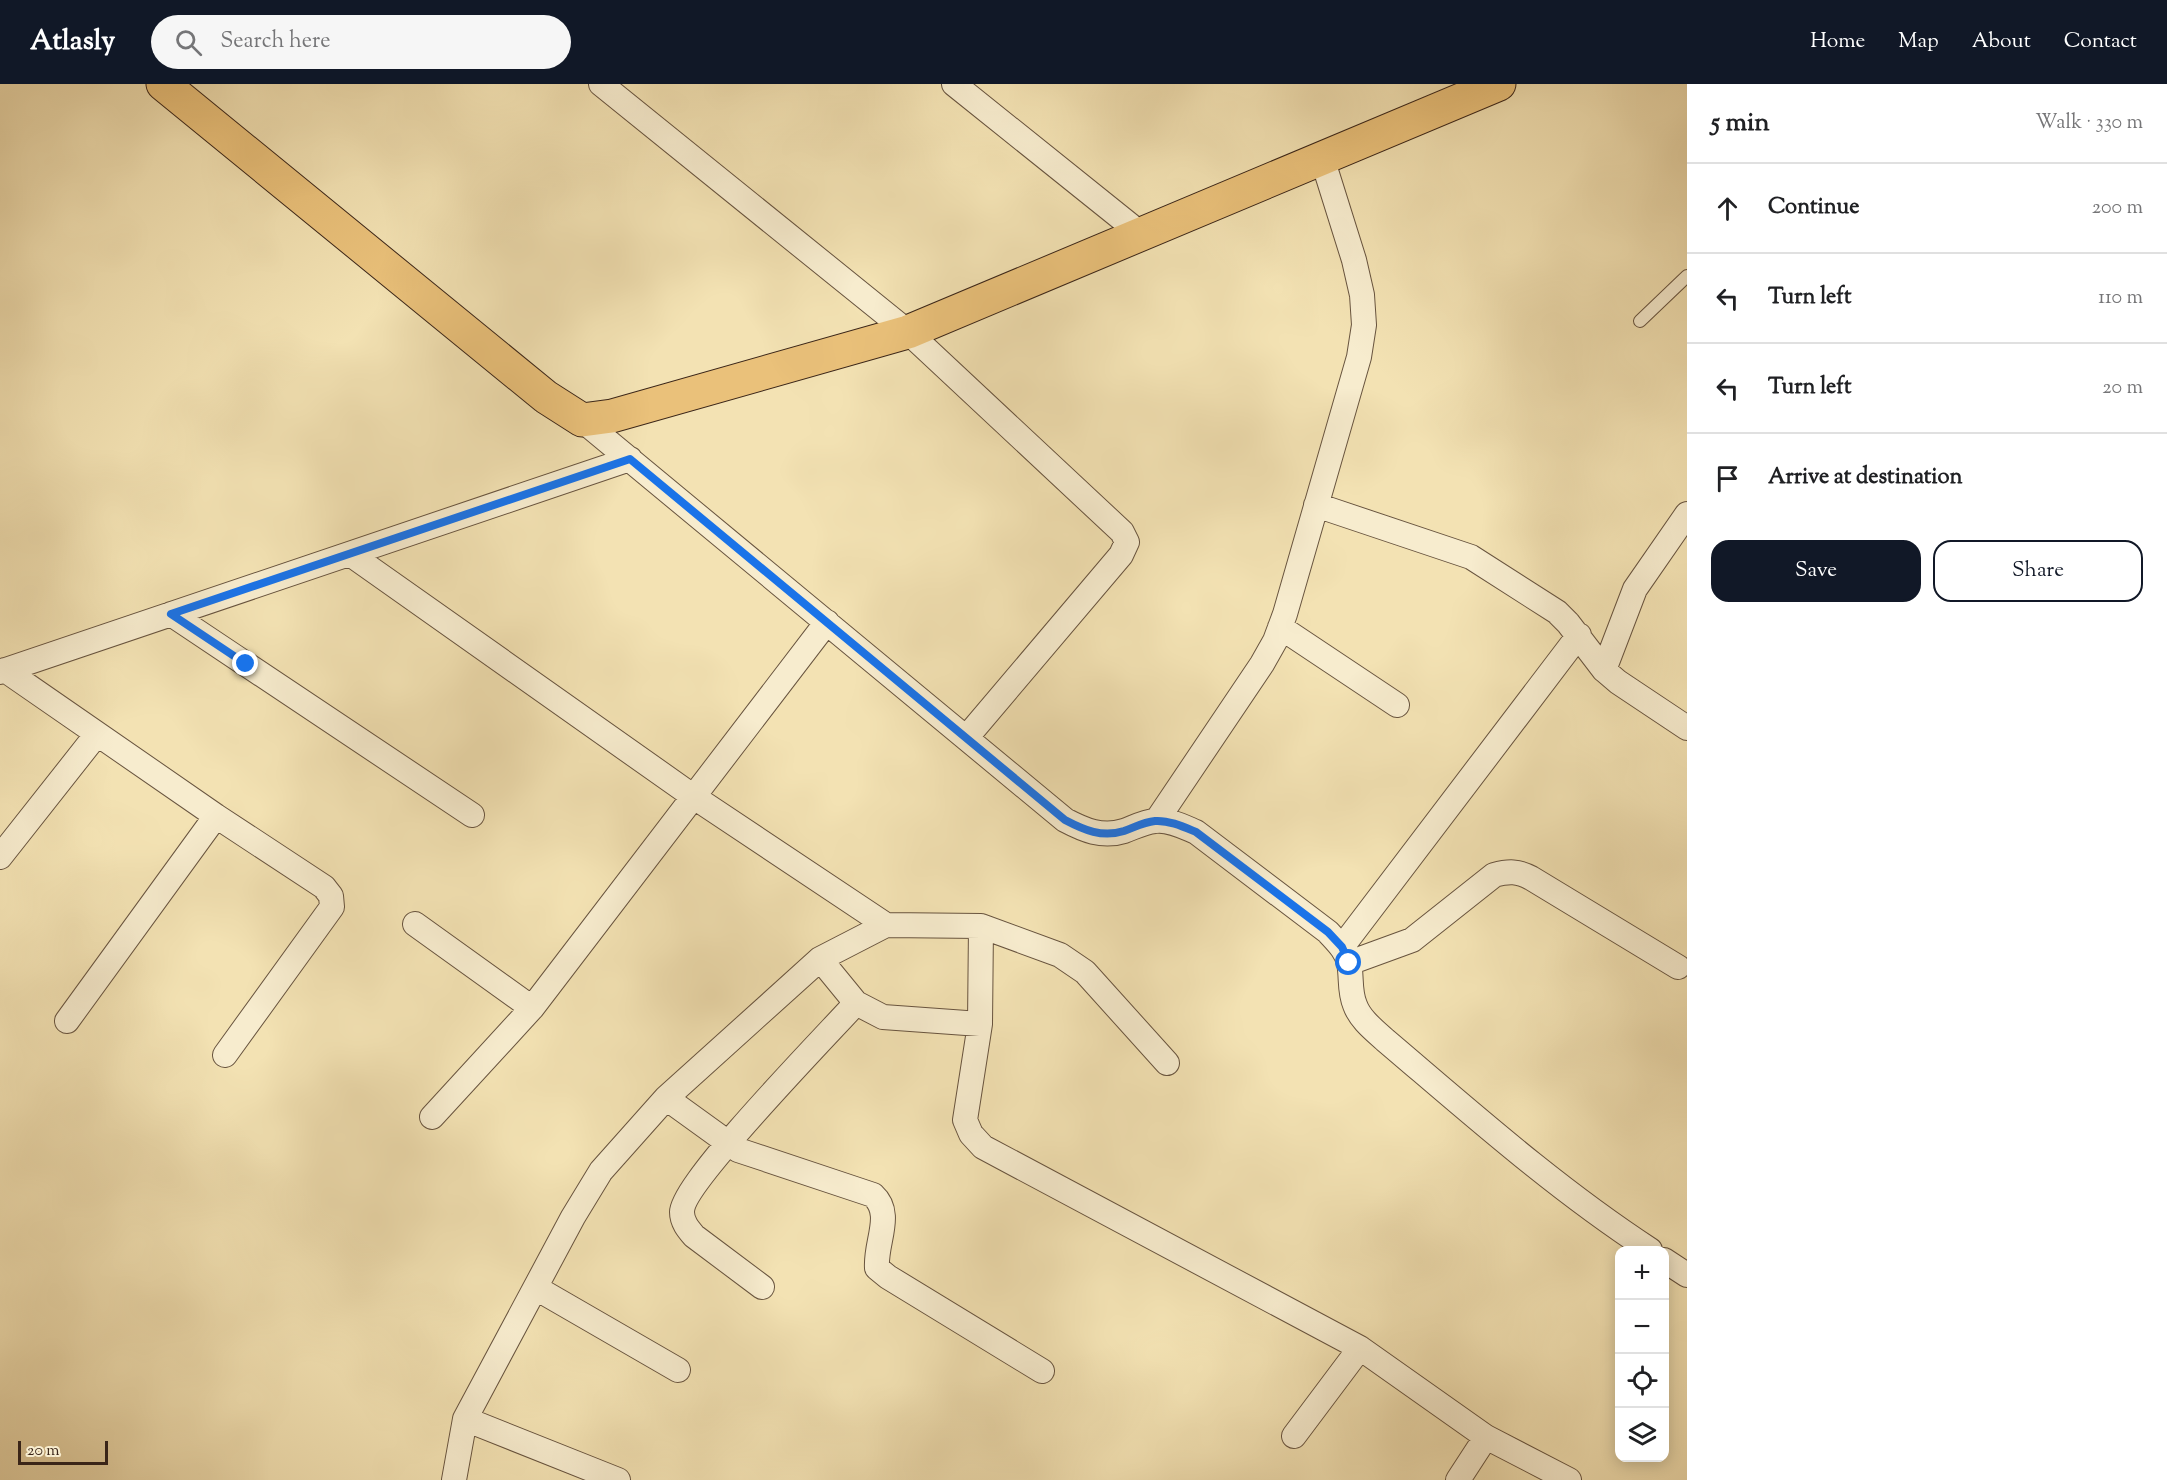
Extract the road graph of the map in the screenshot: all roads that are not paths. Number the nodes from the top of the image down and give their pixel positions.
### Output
1 (163, 84) edge
2 (601, 84) edge
3 (954, 84) edge
4 (1493, 85) edge
5 (1322, 158) junction
6 (1141, 234) junction
7 (1687, 276) edge
8 (1641, 321) dead end
9 (908, 332) junction
10 (582, 420) junction
11 (630, 459) junction
12 (1316, 505) junction
13 (1687, 514) edge
14 (350, 554) junction
15 (171, 614) junction
16 (827, 622) junction
17 (1280, 627) junction
18 (1579, 635) junction
19 (1605, 670) junction
20 (2, 671) edge
21 (1396, 705) dead end
22 (1687, 728) edge
23 (97, 734) junction
24 (966, 738) junction
25 (694, 797) junction
26 (472, 815) dead end
27 (216, 816) junction
28 (1157, 820) junction
29 (0, 858) edge
30 (415, 924) dead end
31 (886, 925) junction
32 (981, 926) junction
33 (1346, 955) junction
34 (819, 959) junction
35 (1678, 967) dead end
36 (856, 1003) junction
37 (532, 1008) junction
38 (68, 1021) dead end
39 (980, 1024) junction
40 (225, 1055) dead end
41 (1167, 1063) dead end
42 (666, 1098) junction
43 (432, 1117) dead end
44 (728, 1142) junction
45 (1643, 1246) edge
46 (1669, 1263) edge
47 (1687, 1275) edge
48 (762, 1287) dead end
49 (536, 1288) junction
50 (1360, 1348) junction
51 (678, 1370) dead end
52 (1042, 1371) dead end
53 (465, 1419) junction
54 (1294, 1437) dead end
55 (1486, 1437) junction
56 (454, 1480) edge
57 (618, 1480) edge
58 (1458, 1480) edge
59 (1569, 1480) edge

1 - 10 main road
2 - 9 street
3 - 6 street
4 - 5 main road
5 - 6 main road
5 - 12 street
6 - 9 main road
7 - 8 lane
9 - 10 main road
9 - 24 street
10 - 11 street
11 - 14 street
11 - 16 street
12 - 17 street
12 - 18 street
13 - 19 street
14 - 15 street
14 - 25 street
15 - 20 street
15 - 26 street
16 - 24 street
16 - 25 street
17 - 21 street
17 - 28 street
18 - 19 street
18 - 33 street
19 - 22 street
20 - 23 street
23 - 27 street
23 - 29 street
24 - 28 street
25 - 31 street
25 - 37 street
27 - 38 street
27 - 40 street
28 - 33 street
30 - 37 street
31 - 32 street
31 - 34 street
32 - 39 street
32 - 41 street
33 - 35 street
33 - 45 street
34 - 36 street
34 - 42 street
36 - 39 street
36 - 44 street
37 - 43 street
39 - 50 street
42 - 44 street
42 - 49 street
44 - 48 street
44 - 52 street
46 - 47 street
49 - 51 street
49 - 53 street
50 - 54 street
50 - 55 street
53 - 56 street
53 - 57 street
55 - 58 street
55 - 59 street

